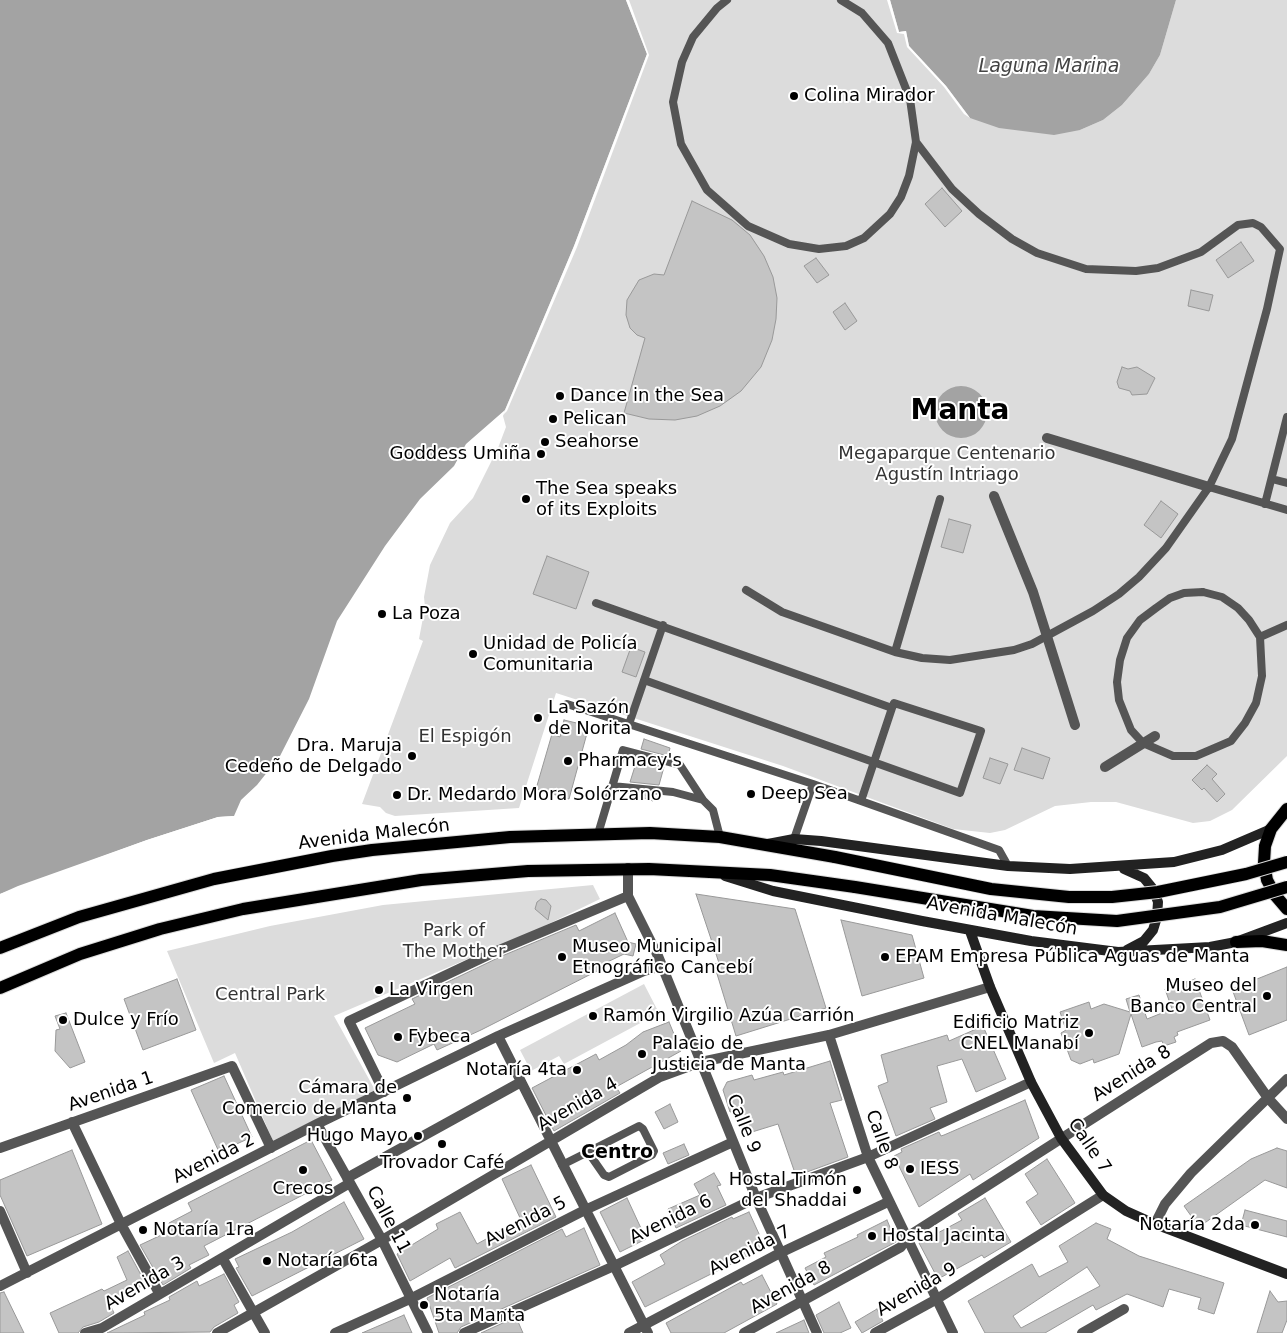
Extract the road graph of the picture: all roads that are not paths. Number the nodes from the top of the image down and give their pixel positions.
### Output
1 (727, 0) edge
2 (841, 0) edge
3 (916, 142) junction
4 (1287, 417) edge
5 (1047, 438) dead end
6 (1272, 479) junction
7 (1287, 483) edge
8 (1210, 487) junction
9 (994, 496) dead end
10 (940, 499) dead end
11 (1265, 504) junction
12 (1287, 510) edge
13 (746, 590) dead end
14 (596, 603) dead end
15 (663, 625) junction
16 (1287, 625) edge
17 (1048, 636) junction
18 (1260, 637) junction
19 (894, 652) junction
20 (644, 680) junction
21 (567, 704) dead end
22 (892, 708) junction
23 (629, 724) junction
24 (1075, 725) dead end
25 (1155, 736) dead end
26 (1143, 743) junction
27 (874, 763) junction
28 (1105, 767) dead end
29 (813, 784) junction
30 (612, 786) junction
31 (703, 800) junction
32 (861, 802) junction
33 (1287, 809) edge
34 (1271, 829) junction
35 (598, 834) junction
36 (720, 837) junction
37 (794, 839) junction
38 (765, 844) junction
39 (1287, 862) edge
40 (1008, 866) junction
41 (1118, 867) junction
42 (628, 868) junction
43 (712, 872) junction
44 (1287, 887) edge
45 (628, 896) junction
46 (1287, 909) edge
47 (1287, 923) edge
48 (970, 930) junction
49 (1236, 942) junction
50 (1287, 945) edge
51 (0, 948) edge
52 (1118, 952) junction
53 (662, 966) junction
54 (990, 987) junction
55 (0, 988) edge
56 (829, 1034) junction
57 (498, 1036) junction
58 (702, 1062) junction
59 (1287, 1079) edge
60 (521, 1082) junction
61 (1031, 1082) junction
62 (384, 1092) junction
63 (1268, 1098) junction
64 (1287, 1119) edge
65 (72, 1122) junction
66 (317, 1124) junction
67 (1061, 1138) junction
68 (549, 1140) junction
69 (733, 1142) junction
70 (0, 1148) edge
71 (271, 1148) junction
72 (588, 1152) junction
73 (868, 1157) junction
74 (562, 1165) junction
75 (348, 1181) junction
76 (1103, 1195) junction
77 (756, 1198) junction
78 (888, 1202) junction
79 (585, 1210) junction
80 (0, 1212) edge
81 (121, 1224) junction
82 (1155, 1224) junction
83 (907, 1238) junction
84 (382, 1240) junction
85 (780, 1253) junction
86 (223, 1258) junction
87 (614, 1266) junction
88 (26, 1273) junction
89 (1287, 1274) edge
90 (0, 1286) edge
91 (159, 1293) junction
92 (410, 1299) junction
93 (803, 1299) junction
94 (937, 1299) junction
95 (1124, 1309) dead end
96 (255, 1312) junction
97 (646, 1329) edge
98 (87, 1333) edge
99 (217, 1333) edge
100 (264, 1333) edge
101 (336, 1333) edge
102 (428, 1333) edge
103 (464, 1333) edge
104 (629, 1333) edge
105 (744, 1333) edge
106 (817, 1333) edge
107 (875, 1333) edge
108 (953, 1333) edge
109 (1082, 1333) edge

1 - 3 lane
2 - 3 lane
3 - 8 lane
4 - 6 lane
5 - 8 street
6 - 7 lane
6 - 11 lane
8 - 11 lane
8 - 17 lane
9 - 17 street
10 - 19 lane
11 - 12 lane
13 - 19 lane
14 - 15 lane
15 - 20 lane
15 - 22 lane
16 - 18 lane
17 - 19 lane
17 - 24 street
18 - 26 lane
18 - 26 lane
20 - 23 lane
20 - 27 lane
21 - 23 lane
22 - 27 lane
22 - 27 lane
23 - 29 lane
25 - 26 street
26 - 28 street
27 - 32 lane
29 - 32 lane
29 - 37 lane
30 - 31 lane
30 - 31 lane
30 - 35 lane
31 - 36 lane
32 - 40 lane
33 - 34 main road
34 - 41 main road, Avenida Malecón
34 - 46 main road
35 - 36 main road, Avenida Malecón
35 - 51 main road, Avenida Malecón
36 - 38 main road, Avenida Malecón
37 - 38 main road, Avenida Malecón
37 - 40 main road, Avenida Malecón
38 - 39 main road, Avenida Malecón, bridge
40 - 41 main road, Avenida Malecón
41 - 52 main road
42 - 43 main road, Avenida Malecón
42 - 45 street, Calle 9
42 - 55 main road, Avenida Malecón
43 - 44 main road, Avenida Malecón, bridge
43 - 48 main road, Avenida Malecón
45 - 53 street, Calle 9
45 - 62 street
47 - 49 main road, Avenida Malecón
48 - 52 main road, Avenida Malecón
48 - 54 main road, Calle 7
49 - 50 main road
49 - 52 main road, Avenida Malecón
53 - 57 street, Avenida 2
53 - 58 street, Calle 9
54 - 56 street, Avenida 4
54 - 61 main road, Calle 7
56 - 58 street, Avenida 4
56 - 73 street, Calle 8
57 - 60 street
57 - 62 street, Avenida 2
58 - 68 street, Avenida 4
58 - 69 street, Calle 9
59 - 63 street
60 - 68 street
60 - 75 street, Avenida 3
61 - 67 main road, Calle 7
61 - 73 street, Avenida 6
62 - 66 street, Avenida 2
63 - 64 street, Avenida 8
63 - 67 street, Avenida 8
63 - 82 street
65 - 70 street, Avenida 1
65 - 71 street, Avenida 1
65 - 81 street
66 - 71 street, Avenida 2
66 - 75 street, Calle 11
67 - 76 main road, Calle 7
67 - 83 street, Avenida 8
68 - 74 street
68 - 84 street, Avenida 4
69 - 77 street, Calle 9
69 - 79 street, Avenida 5
71 - 81 street, Avenida 2
72 - 72 lane
72 - 74 lane
73 - 77 street, Avenida 6
73 - 78 street, Calle 8
74 - 79 street
75 - 84 street, Calle 11
75 - 86 street, Avenida 3
76 - 82 main road, Calle 7
76 - 94 street, Avenida 9
77 - 85 street, Calle 9
77 - 87 street, Avenida 6
78 - 83 street, Calle 8
78 - 85 street, Avenida 7
79 - 87 street
79 - 92 street, Avenida 5
80 - 88 street
81 - 88 street, Avenida 2
81 - 91 street
82 - 89 main road, Calle 7
83 - 93 street, Avenida 8
83 - 94 street, Calle 8
84 - 92 street, Calle 11
84 - 96 street, Avenida 4
85 - 93 street, Calle 9
85 - 97 street, Avenida 7
86 - 91 street, Avenida 3
86 - 96 street
87 - 97 street
87 - 103 street, Avenida 6
88 - 90 street, Avenida 2
91 - 98 street, Avenida 3
92 - 101 street, Avenida 5
92 - 102 street, Calle 11
93 - 105 street, Avenida 8
93 - 106 street, Calle 9
94 - 107 street, Avenida 9
94 - 108 street, Calle 8
95 - 109 street
96 - 99 street, Avenida 4
96 - 100 street
97 - 104 street, Avenida 7

